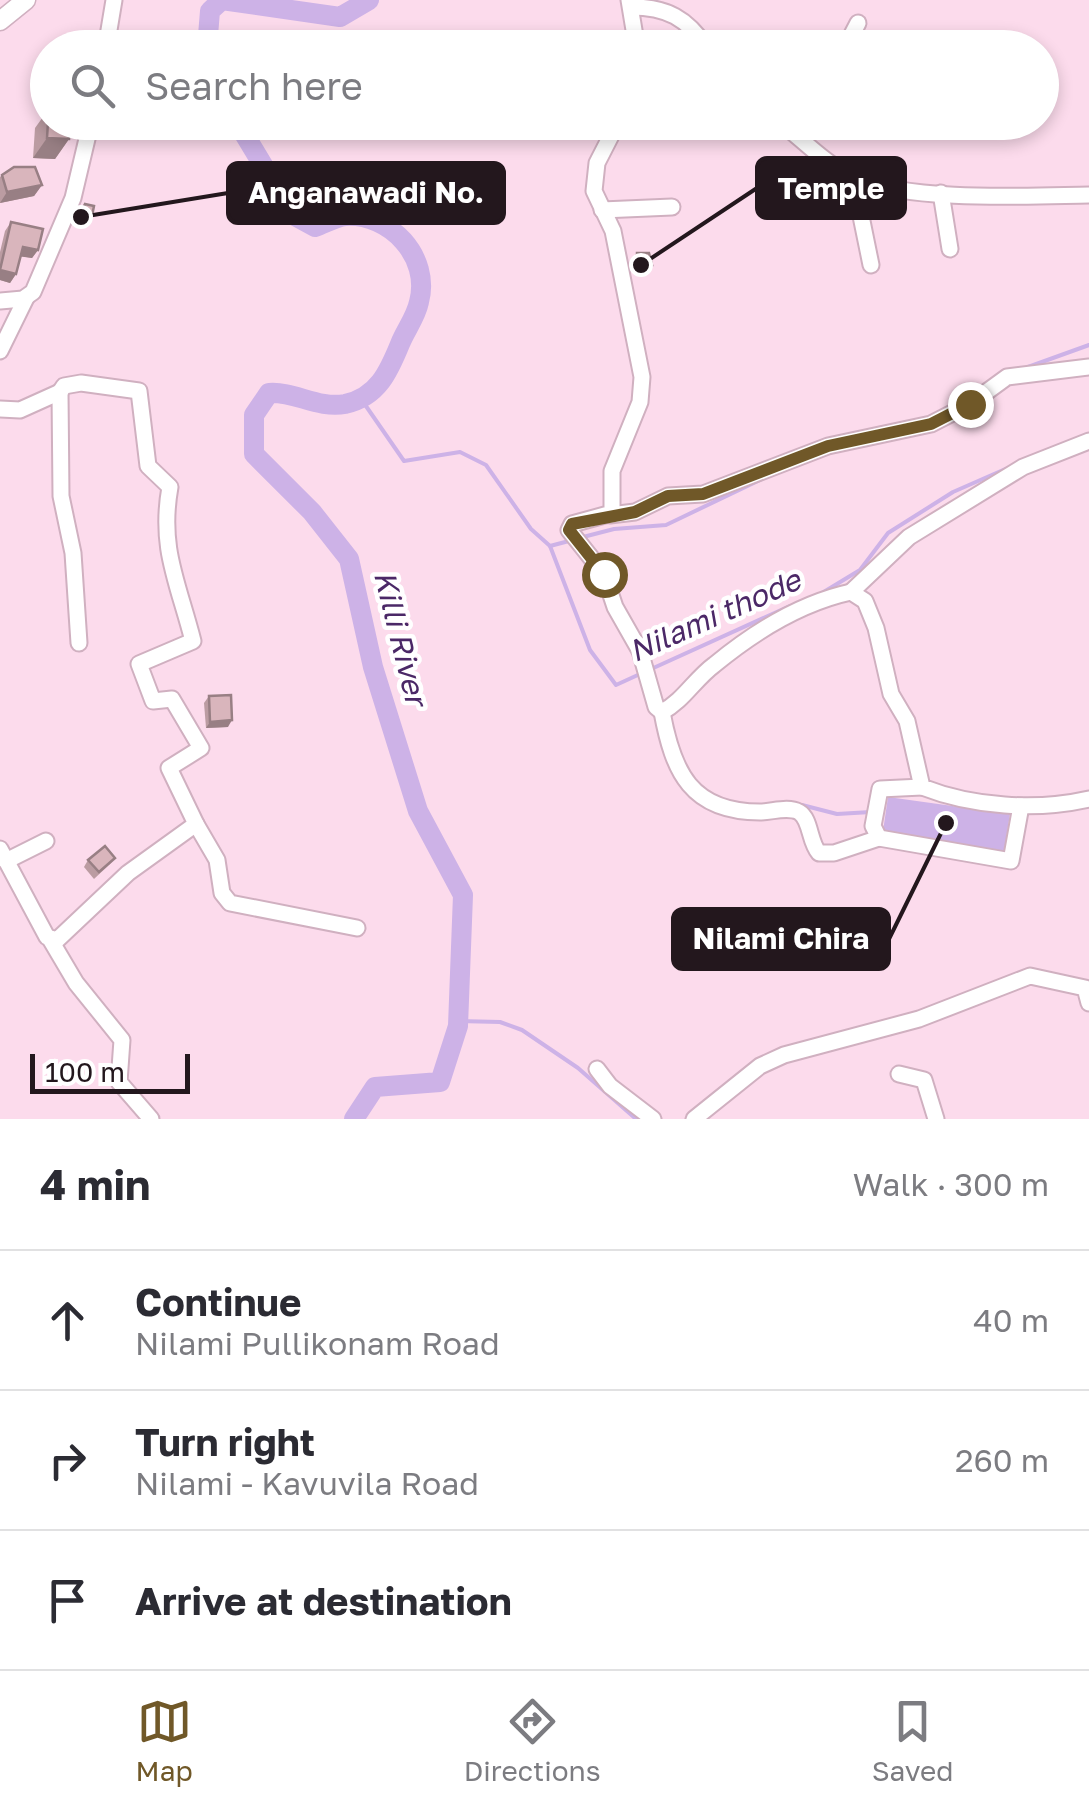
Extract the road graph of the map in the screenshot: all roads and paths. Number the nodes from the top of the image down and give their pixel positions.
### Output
1 (26, 0) edge
2 (114, 0) edge
3 (630, 3) edge
4 (0, 22) edge
5 (858, 22) dead end
6 (109, 30) edge
7 (635, 30) edge
8 (695, 30) edge
9 (854, 30) edge
10 (88, 140) edge
11 (609, 140) edge
12 (813, 140) edge
13 (853, 178) junction
14 (941, 192) junction
15 (1089, 195) edge
16 (672, 207) dead end
17 (602, 210) junction
18 (950, 249) dead end
19 (871, 266) dead end
20 (26, 298) junction
21 (0, 301) edge
22 (0, 351) edge
23 (1089, 367) edge
24 (60, 392) junction
25 (0, 408) edge
26 (1089, 441) edge
27 (610, 514) junction
28 (851, 592) junction
29 (79, 643) dead end
30 (662, 712) junction
31 (922, 787) junction
32 (1089, 799) edge
33 (1021, 806) junction
34 (196, 824) junction
35 (879, 838) junction
36 (46, 841) dead end
37 (3, 855) edge
38 (358, 928) dead end
39 (50, 939) junction
40 (1089, 1002) edge
41 (596, 1069) dead end
42 (899, 1074) dead end
43 (152, 1119) edge
44 (653, 1119) edge
45 (694, 1119) edge
46 (936, 1119) edge

1 - 4 main road
2 - 6 street
3 - 7 street
3 - 8 street
5 - 9 street
10 - 20 street
11 - 17 street
12 - 13 street
13 - 14 street
13 - 19 street
14 - 15 street
14 - 18 street
16 - 17 street
17 - 27 street
20 - 21 street
20 - 22 street
23 - 27 street
24 - 25 street
24 - 29 street
24 - 34 street
26 - 28 street
27 - 30 street
28 - 30 street
28 - 31 street
30 - 35 street
31 - 33 street
31 - 35 street
32 - 33 street
33 - 35 street
34 - 38 street
34 - 39 street
36 - 37 street
37 - 39 street
39 - 43 street
40 - 45 street
41 - 44 street
42 - 46 street

